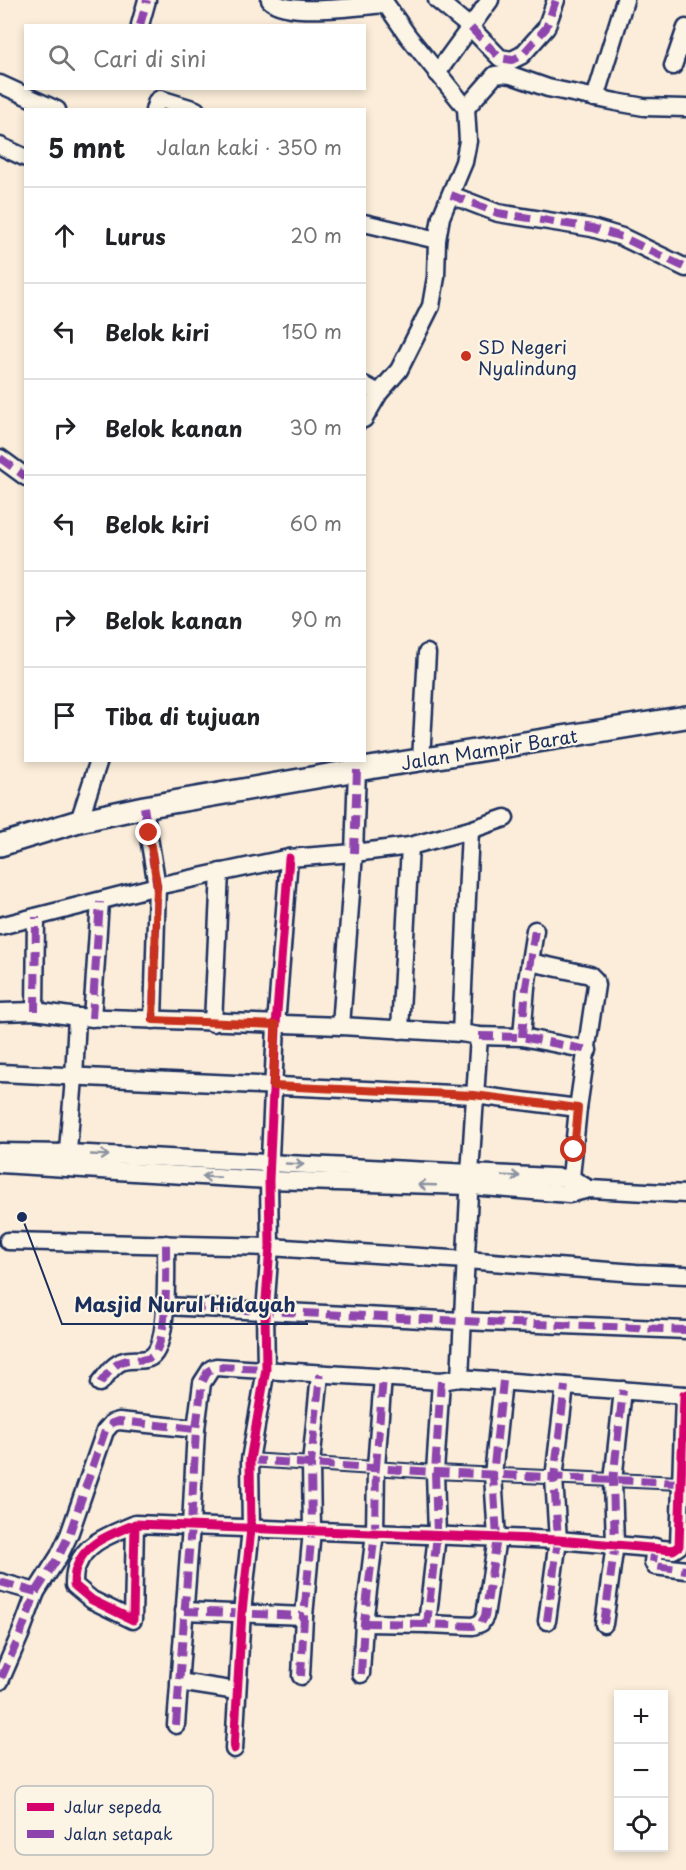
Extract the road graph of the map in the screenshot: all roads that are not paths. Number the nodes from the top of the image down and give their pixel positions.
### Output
1 (147, 0) edge
2 (270, 0) edge
3 (437, 0) edge
4 (490, 0) edge
5 (556, 0) edge
6 (626, 0) edge
7 (384, 2) edge
8 (140, 24) edge
9 (471, 28) junction
10 (686, 28) edge
11 (673, 66) dead end
12 (437, 73) junction
13 (0, 84) edge
14 (595, 98) junction
15 (53, 108) edge
16 (155, 108) edge
17 (189, 108) edge
18 (466, 108) junction
19 (686, 108) edge
20 (0, 146) edge
21 (24, 157) edge
22 (451, 195) junction
23 (366, 223) edge
24 (437, 240) junction
25 (686, 268) edge
26 (372, 389) edge
27 (366, 412) edge
28 (0, 458) edge
29 (24, 476) edge
30 (427, 653) dead end
31 (686, 717) edge
32 (421, 760) junction
33 (98, 762) edge
34 (357, 770) junction
35 (144, 807) junction
36 (505, 818) dead end
37 (80, 821) junction
38 (470, 830) junction
39 (0, 845) edge
40 (410, 846) junction
41 (354, 853) junction
42 (289, 858) junction
43 (220, 872) junction
44 (157, 886) junction
45 (100, 902) junction
46 (36, 917) junction
47 (0, 926) edge
48 (535, 930) dead end
49 (530, 962) junction
50 (35, 1011) junction
51 (0, 1012) edge
52 (85, 1018) junction
53 (153, 1020) junction
54 (213, 1023) junction
55 (276, 1025) junction
56 (341, 1026) junction
57 (400, 1030) junction
58 (460, 1033) junction
59 (479, 1036) junction
60 (522, 1037) junction
61 (588, 1050) junction
62 (0, 1073) edge
63 (74, 1078) junction
64 (273, 1086) junction
65 (474, 1095) junction
66 (578, 1108) junction
67 (0, 1152) edge
68 (67, 1161) junction
69 (0, 1164) edge
70 (270, 1171) junction
71 (470, 1180) junction
72 (570, 1186) junction
73 (686, 1194) edge
74 (8, 1241) dead end
75 (166, 1244) junction
76 (270, 1247) junction
77 (466, 1260) junction
78 (686, 1275) edge
79 (166, 1306) junction
80 (265, 1312) junction
81 (462, 1322) junction
82 (686, 1330) edge
83 (266, 1370) junction
84 (320, 1374) junction
85 (383, 1377) junction
86 (460, 1378) junction
87 (441, 1381) junction
88 (503, 1381) junction
89 (100, 1383) dead end
90 (565, 1386) junction
91 (623, 1390) junction
92 (685, 1395) edge
93 (196, 1429) junction
94 (250, 1460) junction
95 (311, 1464) junction
96 (376, 1467) junction
97 (435, 1472) junction
98 (493, 1475) junction
99 (554, 1478) junction
100 (613, 1481) junction
101 (680, 1483) junction
102 (135, 1524) junction
103 (190, 1526) junction
104 (251, 1529) junction
105 (312, 1531) junction
106 (375, 1533) junction
107 (436, 1535) junction
108 (497, 1538) junction
109 (558, 1540) junction
110 (615, 1544) junction
111 (655, 1548) junction
112 (686, 1570) edge
113 (0, 1582) edge
114 (36, 1593) junction
115 (184, 1611) junction
116 (242, 1612) junction
117 (304, 1616) junction
118 (547, 1621) dead end
119 (364, 1623) junction
120 (427, 1624) junction
121 (604, 1624) dead end
122 (362, 1674) dead end
123 (301, 1676) dead end
124 (0, 1681) edge
125 (179, 1682) junction
126 (237, 1691) junction
127 (176, 1725) dead end
128 (234, 1749) dead end

1 - 8 street
2 - 7 street
3 - 9 street
4 - 9 street
5 - 9 street
6 - 14 street
7 - 12 street
9 - 12 street
10 - 11 street
12 - 18 street
13 - 15 street
14 - 18 street
14 - 19 street
16 - 17 street
18 - 22 street
20 - 21 street
22 - 24 street
22 - 25 street
23 - 24 street
24 - 26 street
26 - 27 street
28 - 29 street
30 - 32 street
31 - 32 street, Jalan Mampir Barat
32 - 34 street, Jalan Mampir Barat
33 - 37 street
34 - 35 street, Jalan Mampir Barat
34 - 41 street
35 - 37 street, Jalan Mampir Barat
35 - 44 street
36 - 38 street
37 - 39 street, Jalan Mampir Barat
38 - 40 street
38 - 58 street
40 - 41 street
40 - 57 street
41 - 42 street
41 - 56 street
42 - 43 street
42 - 55 street
43 - 44 street
43 - 54 street
44 - 45 street
44 - 53 street
45 - 46 street
45 - 52 street
46 - 47 street
46 - 50 street
48 - 49 street
49 - 60 street
49 - 61 street
50 - 51 street
50 - 52 street
52 - 53 street
52 - 63 street
53 - 54 street
54 - 55 street
55 - 56 street
55 - 64 street
56 - 57 street
57 - 58 street
58 - 59 street
59 - 60 street
59 - 65 street
60 - 61 street
61 - 66 street
62 - 63 street
63 - 64 street
63 - 68 street
64 - 65 street
64 - 70 street
65 - 66 street
65 - 71 street
66 - 72 street
67 - 68 street
68 - 69 street
68 - 70 street
70 - 71 street
70 - 76 street
71 - 72 street
71 - 77 street
72 - 73 street
74 - 75 street
75 - 76 street
75 - 79 street
76 - 77 street
76 - 80 street
77 - 78 street
77 - 81 street
79 - 80 street
79 - 89 street
80 - 81 street
80 - 83 street
81 - 82 street
81 - 86 street
83 - 84 street
83 - 93 street
83 - 94 street
84 - 85 street
84 - 95 street
85 - 87 street
85 - 96 street
86 - 87 street
86 - 88 street
87 - 97 street
88 - 90 street
88 - 98 street
90 - 91 street
90 - 99 street
91 - 92 street
91 - 100 street
92 - 101 street
93 - 103 street
93 - 114 street
94 - 95 street
94 - 104 street
95 - 96 street
95 - 105 street
96 - 97 street
96 - 106 street
97 - 98 street
97 - 107 street
98 - 99 street
98 - 108 street
99 - 100 street
99 - 109 street
100 - 101 street
100 - 110 street
101 - 111 street
102 - 102 street
102 - 103 street
103 - 104 street
103 - 115 street
104 - 105 street
104 - 116 street
105 - 106 street
105 - 117 street
106 - 107 street
106 - 119 street
107 - 108 street
107 - 120 street
108 - 109 street
108 - 120 street
109 - 110 street
109 - 118 street
110 - 111 street
110 - 121 street
111 - 112 street
113 - 114 street
114 - 124 street
115 - 116 street
115 - 125 street
116 - 117 street
116 - 126 street
117 - 123 street
119 - 120 street
119 - 122 street
125 - 126 street
125 - 127 street
126 - 128 street

